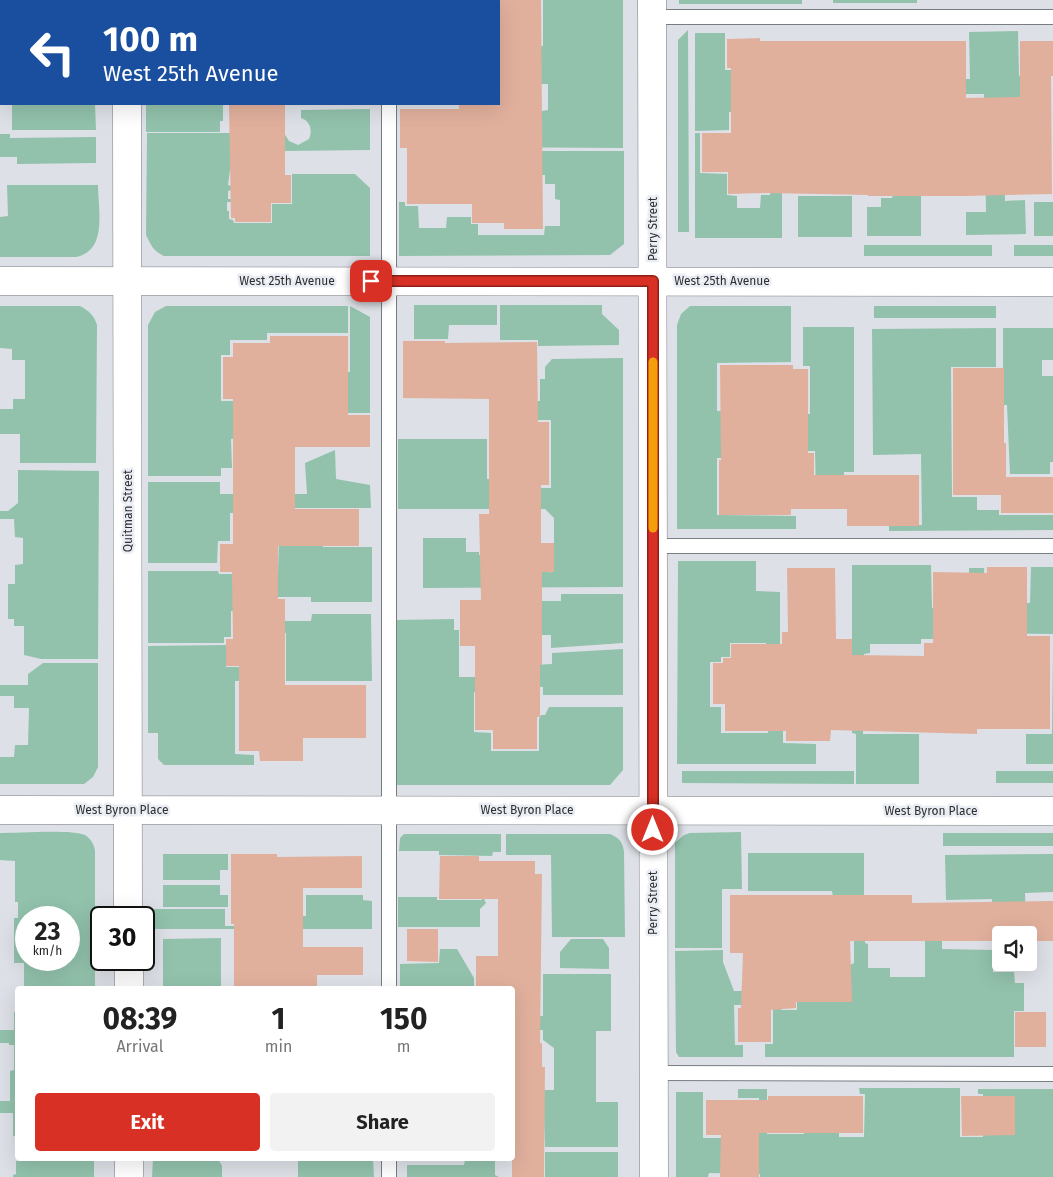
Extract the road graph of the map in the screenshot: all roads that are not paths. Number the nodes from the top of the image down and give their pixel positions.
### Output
1 (652, 9) edge
2 (1053, 17) edge
3 (127, 105) edge
4 (389, 105) edge
5 (0, 281) edge
6 (128, 281) junction
7 (389, 281) junction
8 (653, 281) junction
9 (1053, 282) edge
10 (653, 546) junction
11 (1053, 546) edge
12 (0, 810) edge
13 (128, 810) junction
14 (389, 810) junction
15 (653, 810) junction
16 (1053, 811) edge
17 (128, 906) edge
18 (128, 971) edge
19 (128, 986) edge
20 (389, 986) edge
21 (654, 1072) junction
22 (1053, 1074) edge
23 (129, 1161) edge
24 (389, 1161) edge
25 (129, 1177) edge
26 (389, 1177) edge
27 (654, 1177) edge

1 - 2 lane
1 - 8 street, Perry Street
3 - 6 street, Quitman Street
4 - 7 lane
5 - 6 street, West 25th Avenue
6 - 7 street, West 25th Avenue
6 - 13 street, Quitman Street
7 - 8 street, West 25th Avenue
7 - 14 lane
8 - 9 street, West 25th Avenue
8 - 10 street, Perry Street
10 - 11 lane
10 - 15 street, Perry Street
12 - 13 street, West Byron Place
13 - 14 street, West Byron Place
13 - 17 street, Quitman Street
14 - 15 street, West Byron Place
14 - 20 lane
15 - 16 street, West Byron Place
15 - 21 street, Perry Street
18 - 19 street
21 - 22 lane
21 - 27 street, Perry Street
23 - 25 street
24 - 26 lane

